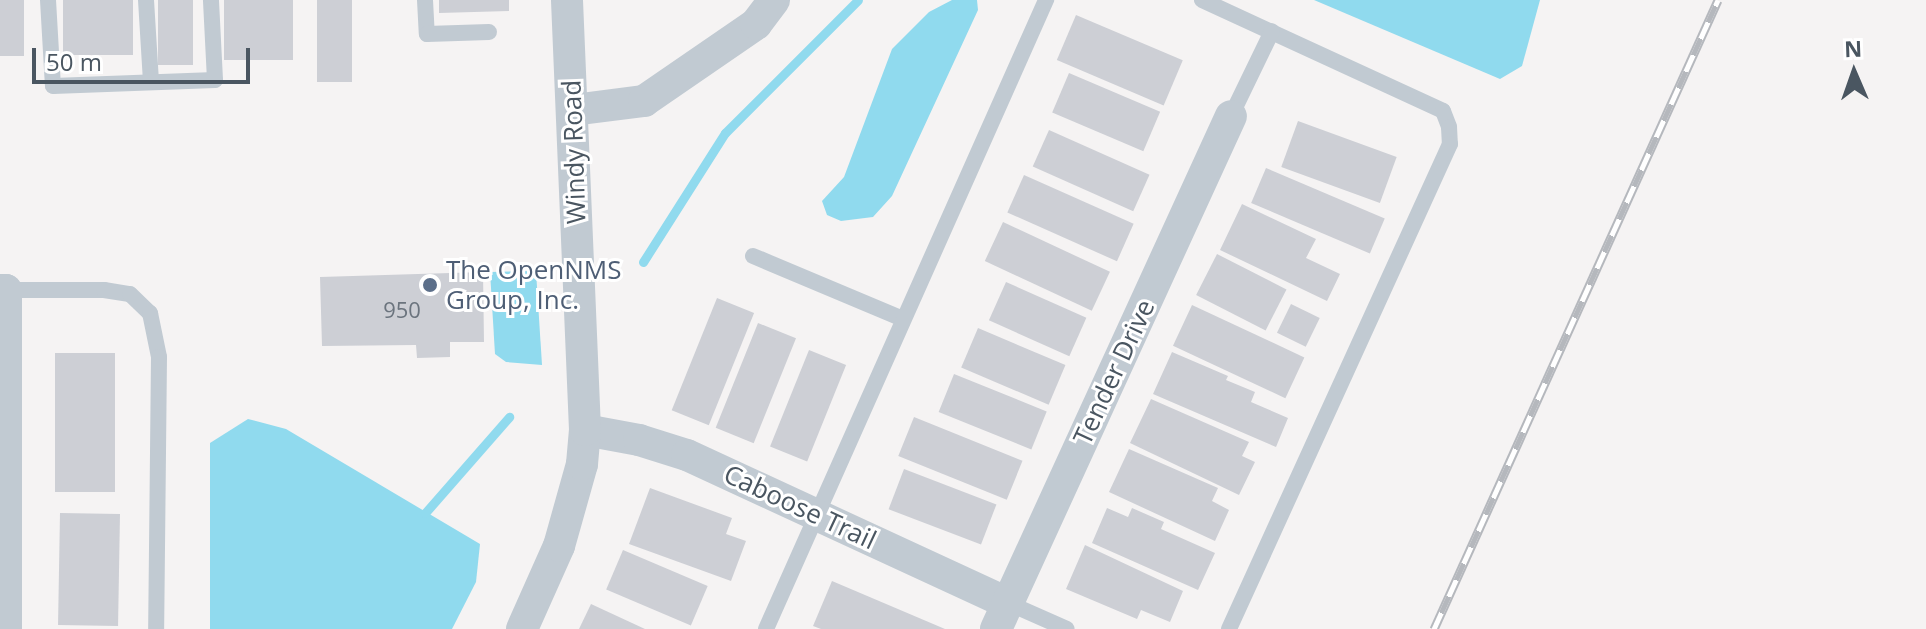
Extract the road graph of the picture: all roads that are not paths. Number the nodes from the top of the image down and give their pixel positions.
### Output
1 (48, 0) edge
2 (146, 0) edge
3 (211, 0) edge
4 (425, 0) edge
5 (567, 0) edge
6 (774, 0) edge
7 (1046, 0) edge
8 (1202, 0) edge
9 (1272, 31) junction
10 (489, 32) dead end
11 (151, 82) junction
12 (573, 110) junction
13 (1231, 116) joint
14 (753, 256) dead end
15 (3, 290) edge
16 (903, 319) junction
17 (585, 430) junction
18 (817, 515) junction
19 (1002, 616) edge
20 (6, 629) edge
21 (156, 629) edge
22 (522, 629) edge
23 (766, 629) edge
24 (1067, 629) edge
25 (1229, 629) edge

1 - 11 lane
2 - 11 lane
3 - 11 lane
4 - 10 lane
5 - 12 street, Windy Road
6 - 12 street
7 - 16 lane
8 - 9 lane
9 - 13 lane
9 - 25 lane
12 - 17 street, Windy Road
13 - 19 street, Tender Drive
14 - 16 lane
15 - 20 street
15 - 21 lane
16 - 18 lane
17 - 18 street, Caboose Trail
17 - 22 street, Windy Road
18 - 19 street, Caboose Trail
18 - 23 lane
19 - 24 lane

